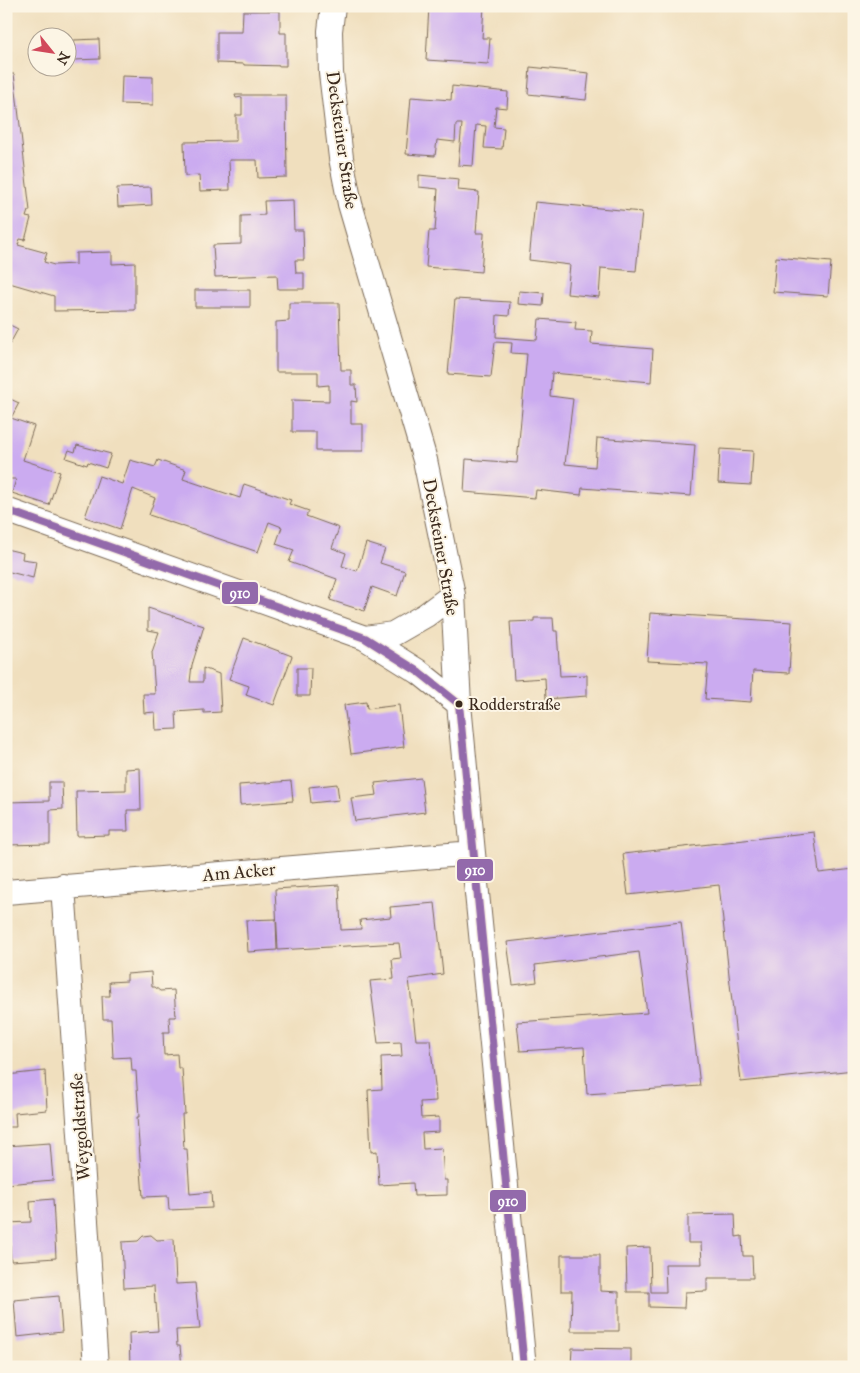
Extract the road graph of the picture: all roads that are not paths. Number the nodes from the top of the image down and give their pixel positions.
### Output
1 (333, 6) edge
2 (6, 510) edge
3 (453, 595) junction
4 (365, 638) junction
5 (459, 704) junction
6 (473, 853) junction
7 (63, 886) junction
8 (6, 892) edge
9 (96, 1367) edge
10 (524, 1367) edge

1 - 3 street, Decksteiner Straße
2 - 4 street
3 - 4 street
3 - 5 street, Decksteiner Straße
4 - 5 street
5 - 6 street, Decksteiner Straße
6 - 7 street, Am Acker
6 - 10 street, Decksteiner Straße
7 - 8 street, Am Acker
7 - 9 street, Weygoldstraße

